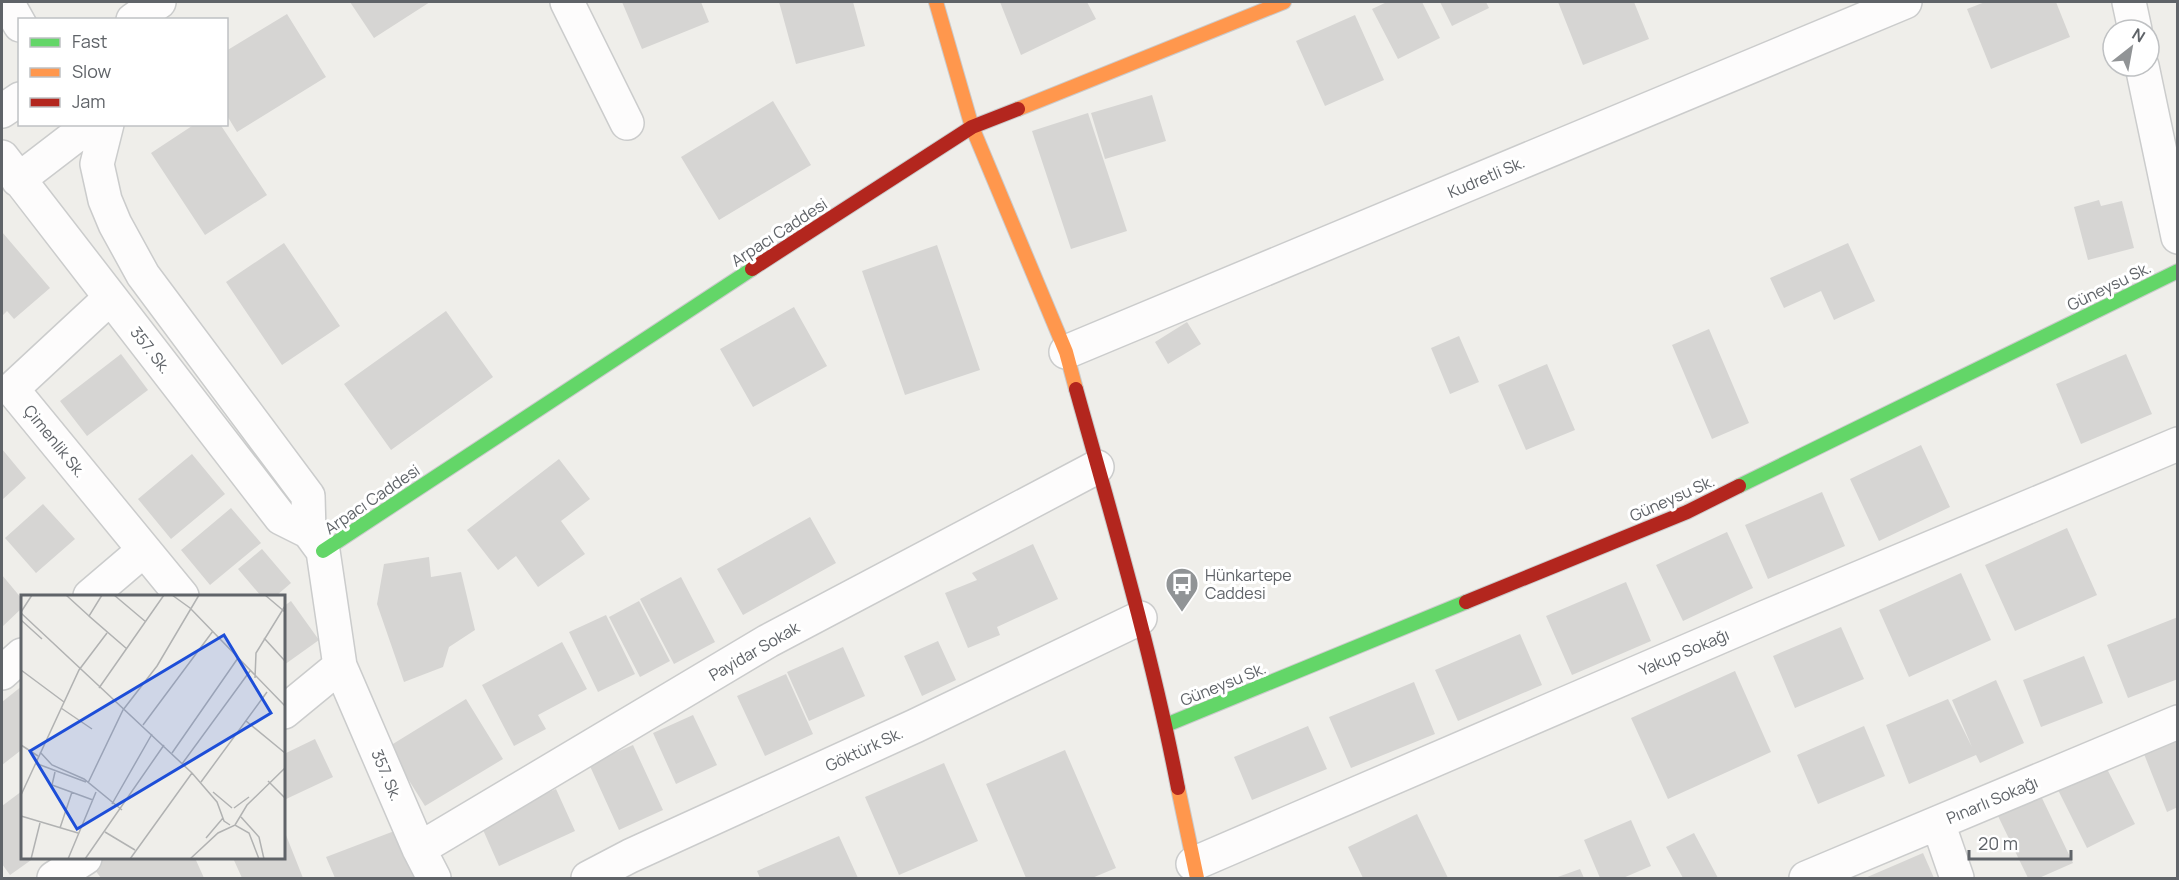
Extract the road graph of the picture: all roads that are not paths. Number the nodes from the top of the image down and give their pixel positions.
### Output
1 (7, 2) edge
2 (159, 2) edge
3 (567, 2) edge
4 (936, 2) edge
5 (1284, 2) edge
6 (1905, 2) edge
7 (2129, 2) edge
8 (136, 18) edge
9 (2132, 18) edge
10 (18, 21) edge
11 (2145, 78) edge
12 (18, 100) edge
13 (2, 111) edge
14 (627, 123) dead end
15 (87, 126) edge
16 (106, 126) edge
17 (972, 127) junction
18 (10, 168) edge
19 (2178, 237) edge
20 (2178, 271) edge
21 (110, 298) junction
22 (1066, 352) junction
23 (2178, 444) edge
24 (1097, 467) junction
25 (316, 542) junction
26 (144, 550) junction
27 (92, 595) edge
28 (180, 595) edge
29 (1140, 618) junction
30 (21, 656) edge
31 (340, 666) junction
32 (2, 673) edge
33 (285, 711) edge
34 (2178, 722) edge
35 (1166, 725) junction
36 (1938, 823) junction
37 (419, 849) junction
38 (84, 859) edge
39 (1195, 871) edge
40 (54, 879) edge
41 (434, 879) edge
42 (588, 879) edge
43 (1806, 879) edge
44 (1957, 879) edge

1 - 10 street
2 - 8 street
3 - 14 street
4 - 17 street
5 - 17 street, Arpacı Caddesi
6 - 22 street, Kudretli Sk.
7 - 9 street
11 - 19 street
12 - 13 street
15 - 18 street
16 - 25 street, 357. Sk.
17 - 22 street
17 - 25 street, Arpacı Caddesi
18 - 21 street, 357. Sk.
20 - 35 street, Güneysu Sk.
21 - 25 street, 357. Sk.
21 - 26 street, Çimenlik Sk.
22 - 24 street
23 - 39 street, Yakup Sokağı
24 - 29 street
24 - 37 street, Payidar Sokak
25 - 31 street, 357. Sk.
26 - 27 street
26 - 28 street, Çimenlik Sk.
29 - 35 street
29 - 42 street, Göktürk Sk.
30 - 32 street
31 - 33 street
31 - 37 street, 357. Sk.
34 - 36 street, Pınarlı Sokağı
35 - 39 street
36 - 43 street, Pınarlı Sokağı
36 - 44 street
37 - 41 street, 357. Sk.
38 - 40 street

